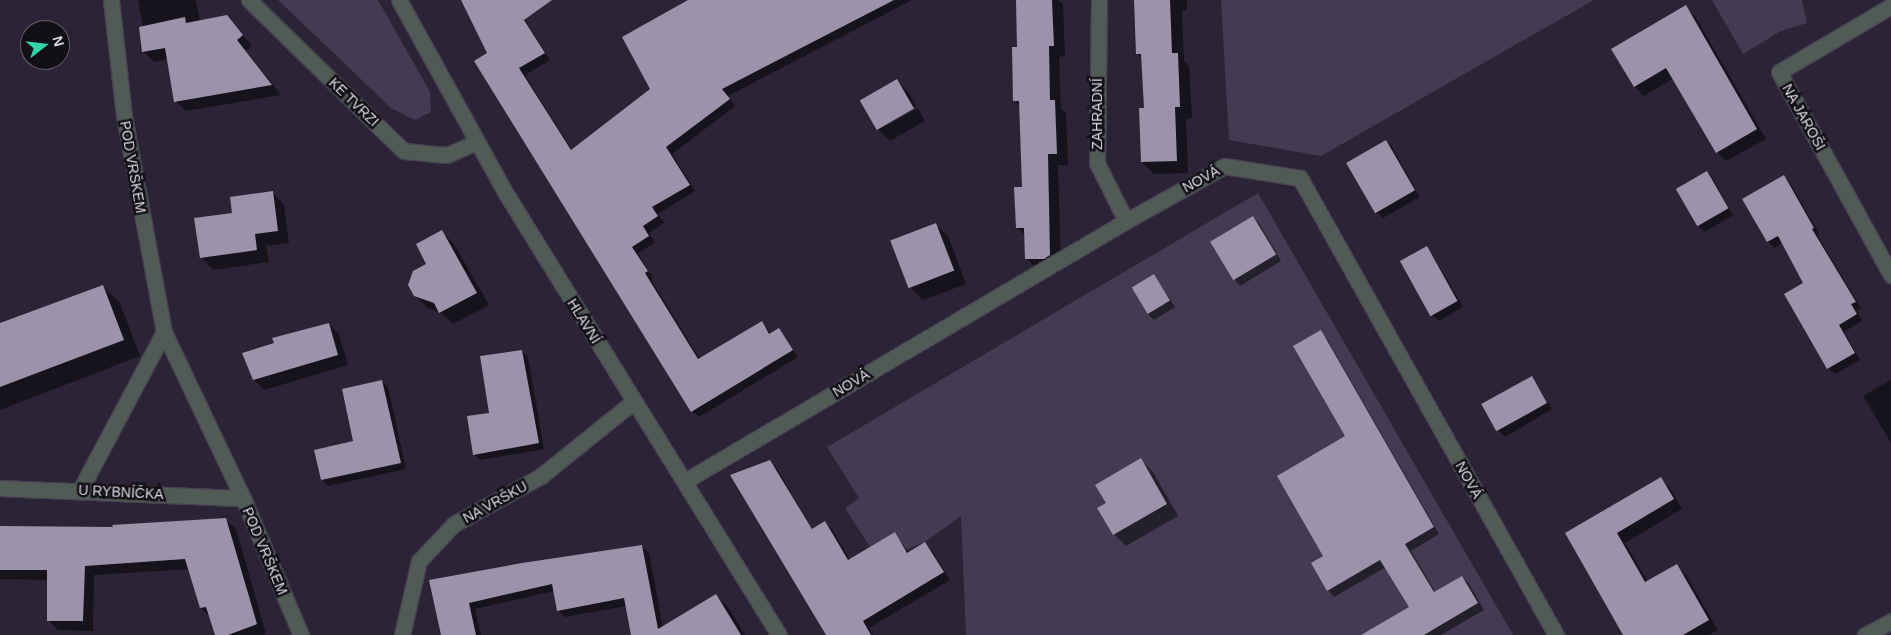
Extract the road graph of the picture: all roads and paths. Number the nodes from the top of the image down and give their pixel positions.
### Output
1 (111, 0) edge
2 (249, 0) edge
3 (399, 0) edge
4 (1099, 0) edge
5 (1891, 6) edge
6 (476, 142) junction
7 (1126, 221) junction
8 (1891, 275) edge
9 (164, 332) junction
10 (634, 401) junction
11 (685, 481) junction
12 (0, 488) edge
13 (80, 490) junction
14 (242, 498) junction
15 (1891, 620) edge
16 (302, 635) edge
17 (402, 635) edge
18 (779, 635) edge
19 (1556, 635) edge
20 (1865, 635) edge

1 - 9 street, POD VRŠKEM
2 - 6 street, KE TVRZI
3 - 6 street, HLAVNÍ
4 - 7 street, ZAHRADNÍ
5 - 8 street, NA JAROŠI
6 - 10 street, HLAVNÍ
7 - 11 street, NOVÁ
7 - 19 street, NOVÁ
9 - 13 street
9 - 14 street, POD VRŠKEM
10 - 11 street, HLAVNÍ
10 - 17 street, NA VRŠKU
11 - 18 street, HLAVNÍ
12 - 13 street, U RYBNÍČKA
13 - 14 street, U RYBNÍČKA
14 - 16 street, POD VRŠKEM
15 - 20 street

